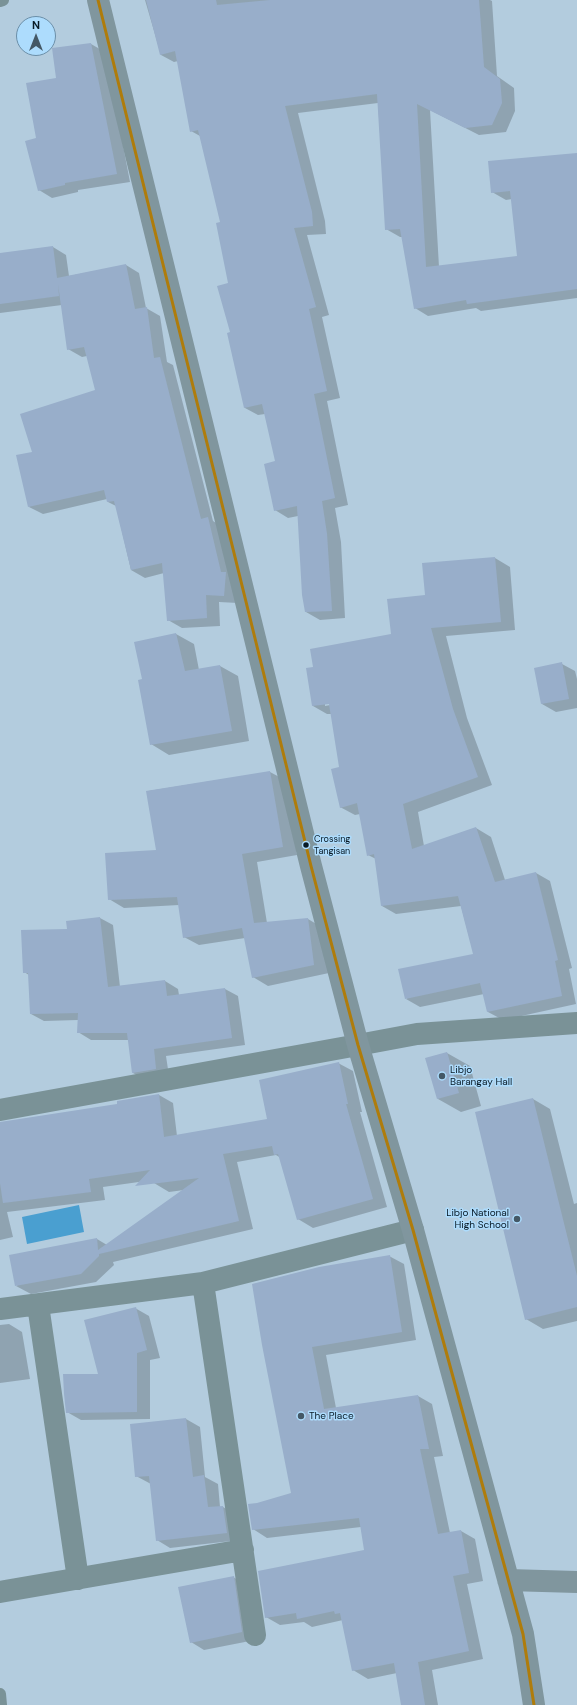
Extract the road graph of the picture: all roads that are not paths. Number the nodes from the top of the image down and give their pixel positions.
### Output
1 (3, 0) edge
2 (98, 0) edge
3 (0, 1) edge
4 (577, 1023) edge
5 (358, 1045) junction
6 (0, 1110) edge
7 (413, 1230) junction
8 (203, 1283) junction
9 (38, 1305) junction
10 (0, 1309) edge
11 (243, 1550) junction
12 (78, 1579) junction
13 (508, 1580) junction
14 (577, 1582) edge
15 (0, 1592) edge
16 (255, 1635) dead end
17 (0, 1694) edge
18 (2, 1705) edge
19 (534, 1705) edge

1 - 3 lane
2 - 5 main road
4 - 5 street
5 - 6 street
5 - 7 main road
7 - 8 street
7 - 13 main road
8 - 9 street
8 - 11 street
9 - 10 street
9 - 12 street
11 - 12 street
11 - 16 street
12 - 15 street
13 - 14 main road
13 - 19 main road
17 - 18 lane

